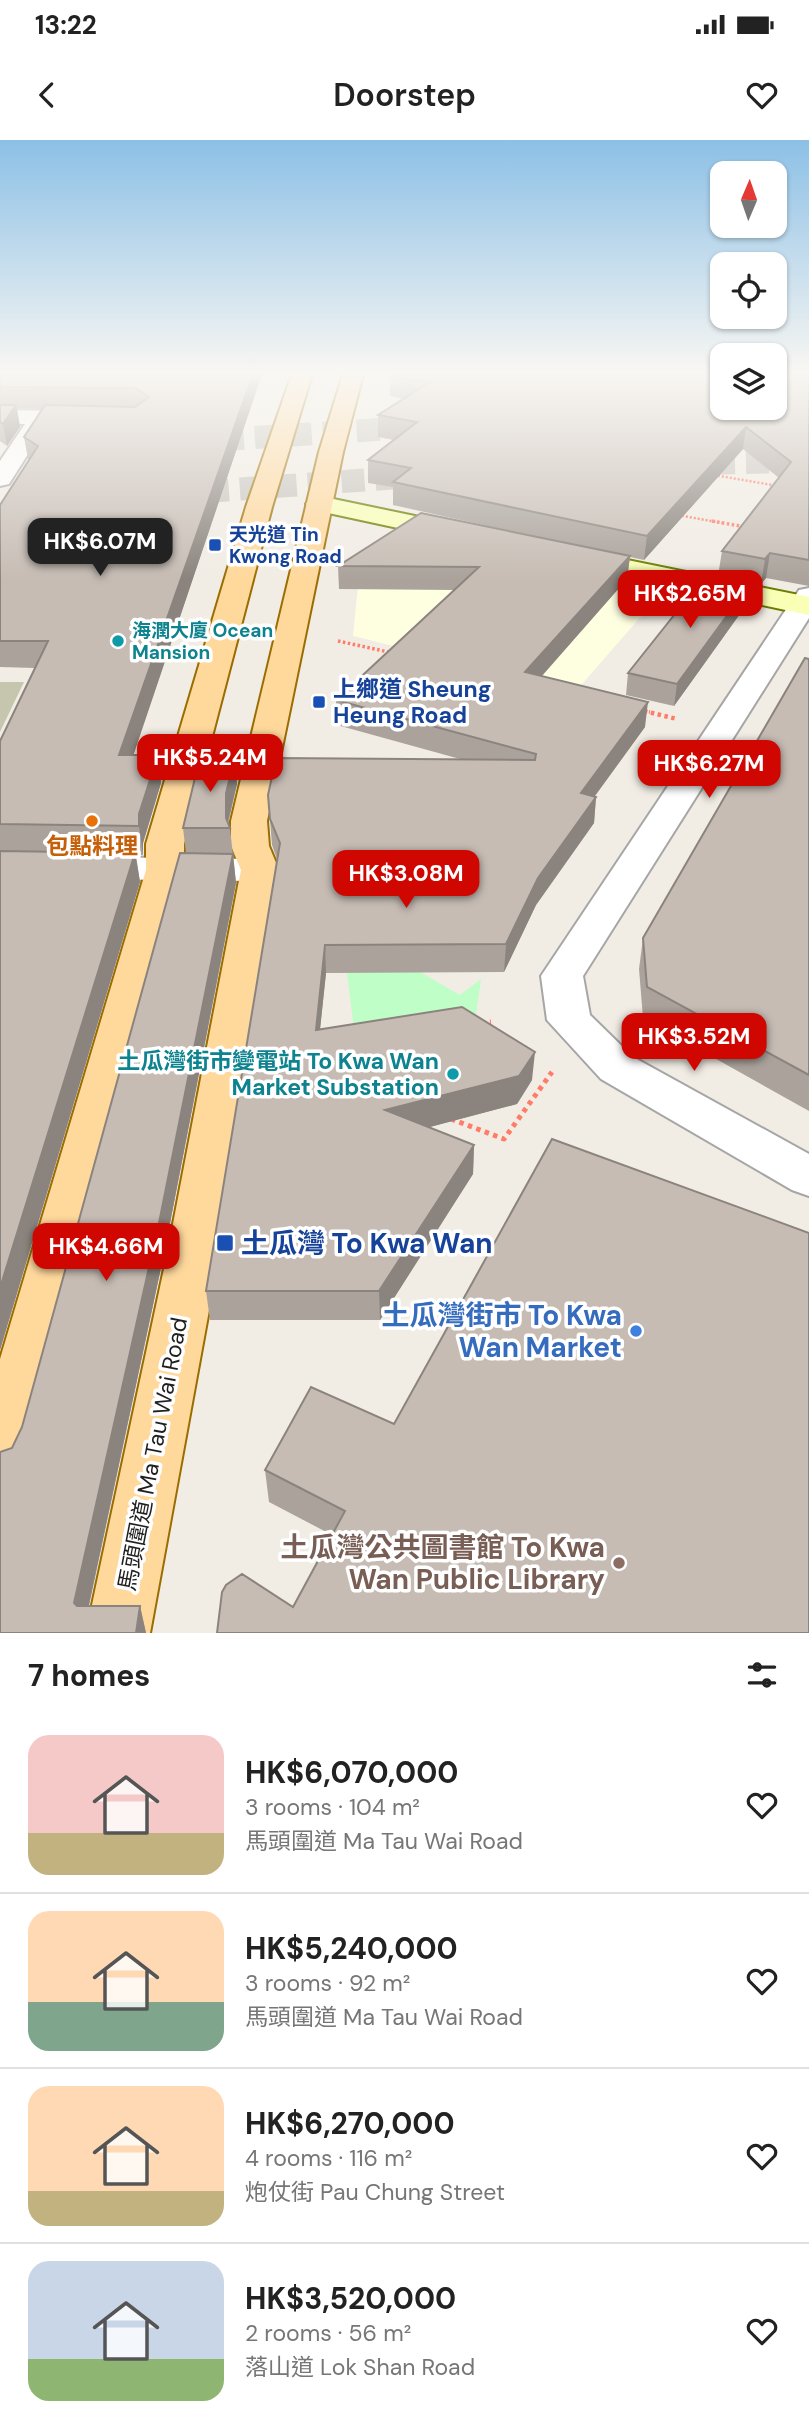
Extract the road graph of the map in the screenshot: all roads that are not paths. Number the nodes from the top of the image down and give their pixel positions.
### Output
1 (25, 441) edge
2 (280, 441) edge
3 (336, 441) edge
4 (0, 479) edge
5 (319, 504) junction
6 (486, 539) edge
7 (549, 552) edge
8 (807, 602) edge
9 (0, 867) edge
10 (165, 870) junction
11 (260, 870) junction
12 (809, 1177) edge
13 (0, 1457) edge
14 (118, 1633) edge

1 - 4 street
2 - 10 main road
3 - 5 main road, 馬頭圍道 Ma Tau Wai Road
5 - 6 street
5 - 11 main road, 馬頭圍道 Ma Tau Wai Road
7 - 8 street
8 - 12 street
9 - 10 street
10 - 11 street
10 - 13 main road
11 - 14 main road, 馬頭圍道 Ma Tau Wai Road

